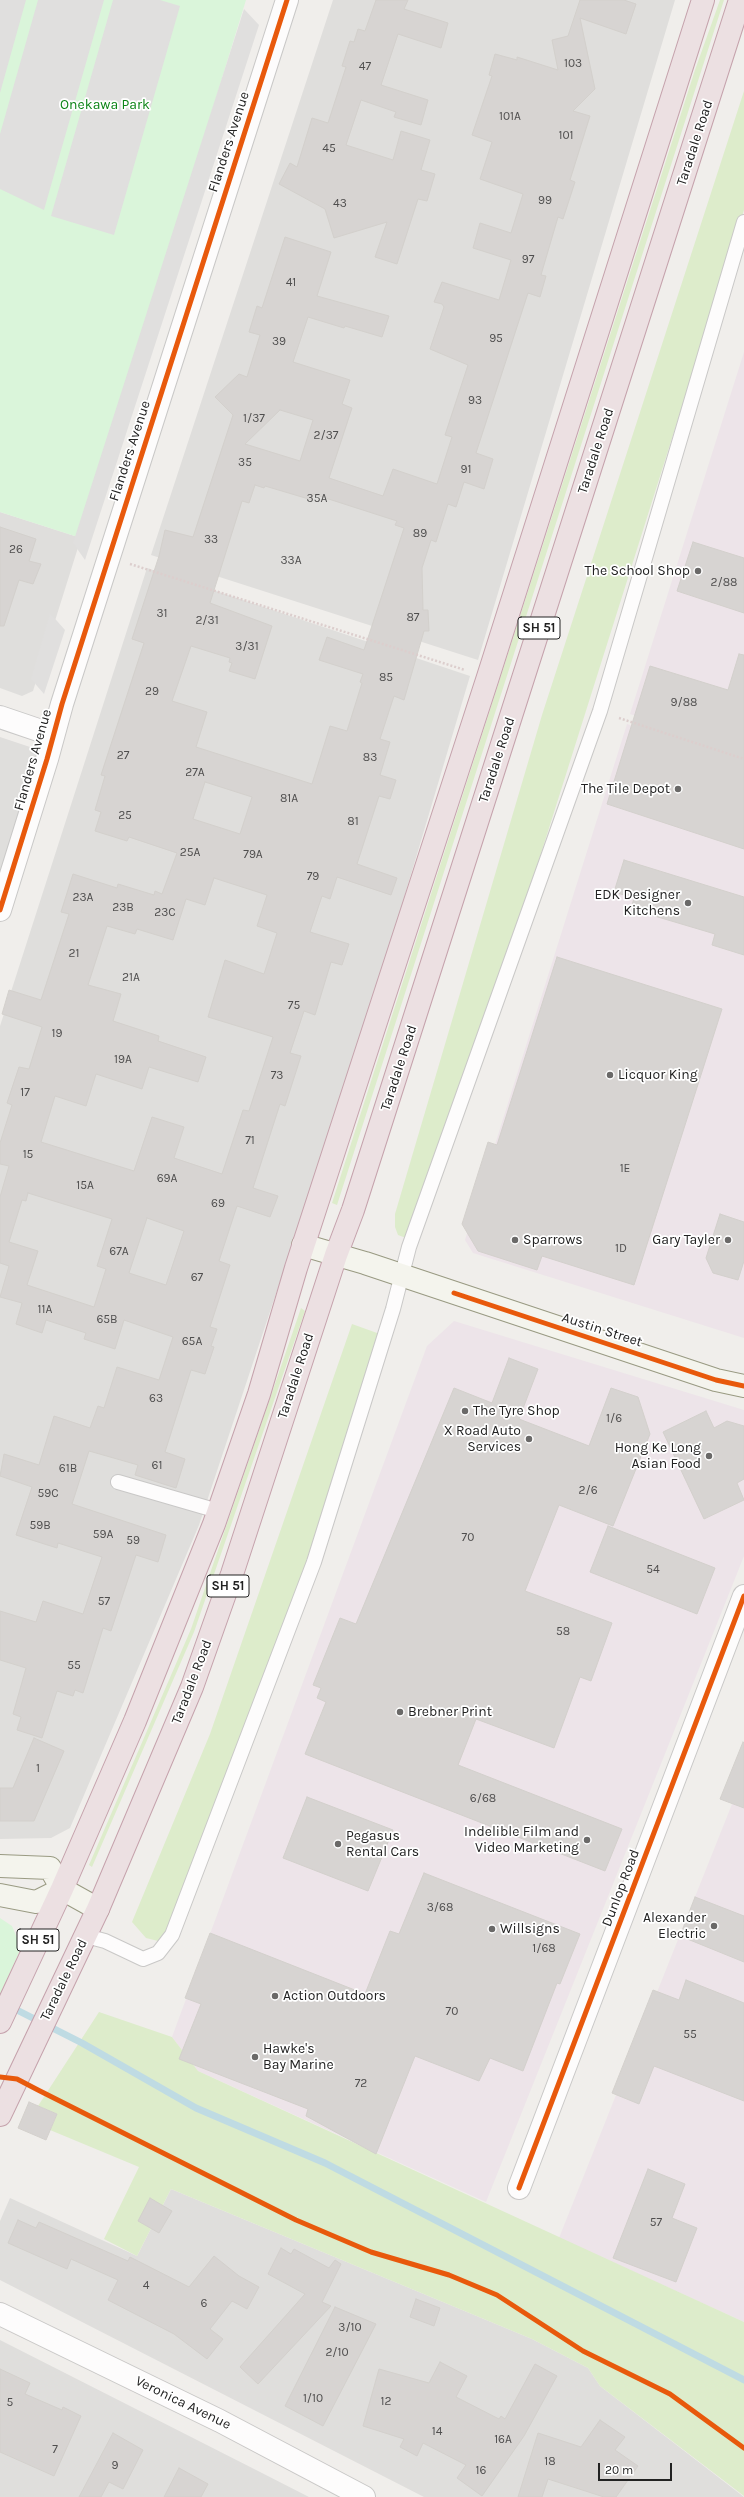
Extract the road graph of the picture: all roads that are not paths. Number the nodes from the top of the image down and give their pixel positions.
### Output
1 (287, 0) edge
2 (703, 0) edge
3 (740, 0) edge
4 (744, 222) edge
5 (0, 717) edge
6 (53, 735) junction
7 (0, 910) edge
8 (304, 1245) junction
9 (336, 1255) junction
10 (403, 1276) junction
11 (744, 1386) edge
12 (118, 1482) dead end
13 (218, 1511) junction
14 (744, 1596) edge
15 (0, 1866) edge
16 (62, 1889) junction
17 (0, 1895) edge
18 (98, 1909) junction
19 (86, 1936) junction
20 (0, 2022) edge
21 (0, 2115) edge
22 (519, 2188) dead end
23 (0, 2314) edge
24 (364, 2497) edge

1 - 6 street, Flanders Avenue
2 - 8 highway, SH 51
3 - 9 highway, Taradale Road / SH 51
4 - 10 lane
5 - 6 street
6 - 7 street, Flanders Avenue
8 - 9 main road, Austin Street
8 - 13 highway, SH 51
9 - 10 main road, Austin Street
9 - 18 highway, Taradale Road / SH 51
10 - 11 main road, Austin Street
10 - 19 lane
12 - 13 lane
13 - 16 highway, SH 51
14 - 22 street, Dunlop Road
15 - 16 main road
16 - 17 main road
16 - 18 main road
16 - 20 highway, SH 51
18 - 19 highway, Taradale Road / SH 51
19 - 21 highway, Taradale Road / SH 51
23 - 24 street, Veronica Avenue

